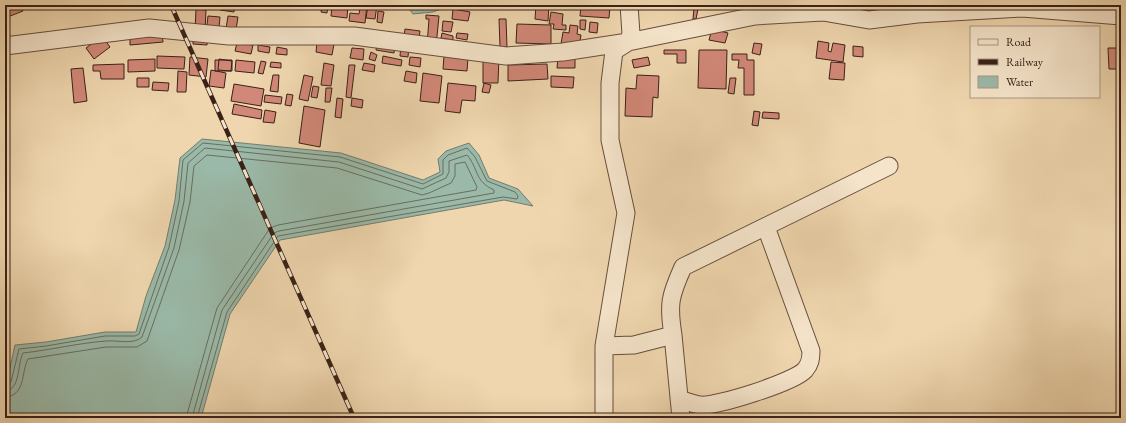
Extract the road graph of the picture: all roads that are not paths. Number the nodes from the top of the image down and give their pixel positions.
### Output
1 (629, 5) edge
2 (1042, 7) edge
3 (1121, 16) edge
4 (628, 42) junction
5 (5, 46) edge
6 (890, 166) dead end
7 (766, 227) junction
8 (673, 335) junction
9 (604, 346) junction
10 (679, 399) junction
11 (604, 418) edge
12 (681, 418) edge

1 - 4 street
2 - 3 street
2 - 4 street
4 - 5 street
4 - 9 street
6 - 7 street
7 - 8 street
7 - 10 street
8 - 9 street
8 - 10 street
9 - 11 street
10 - 12 street

